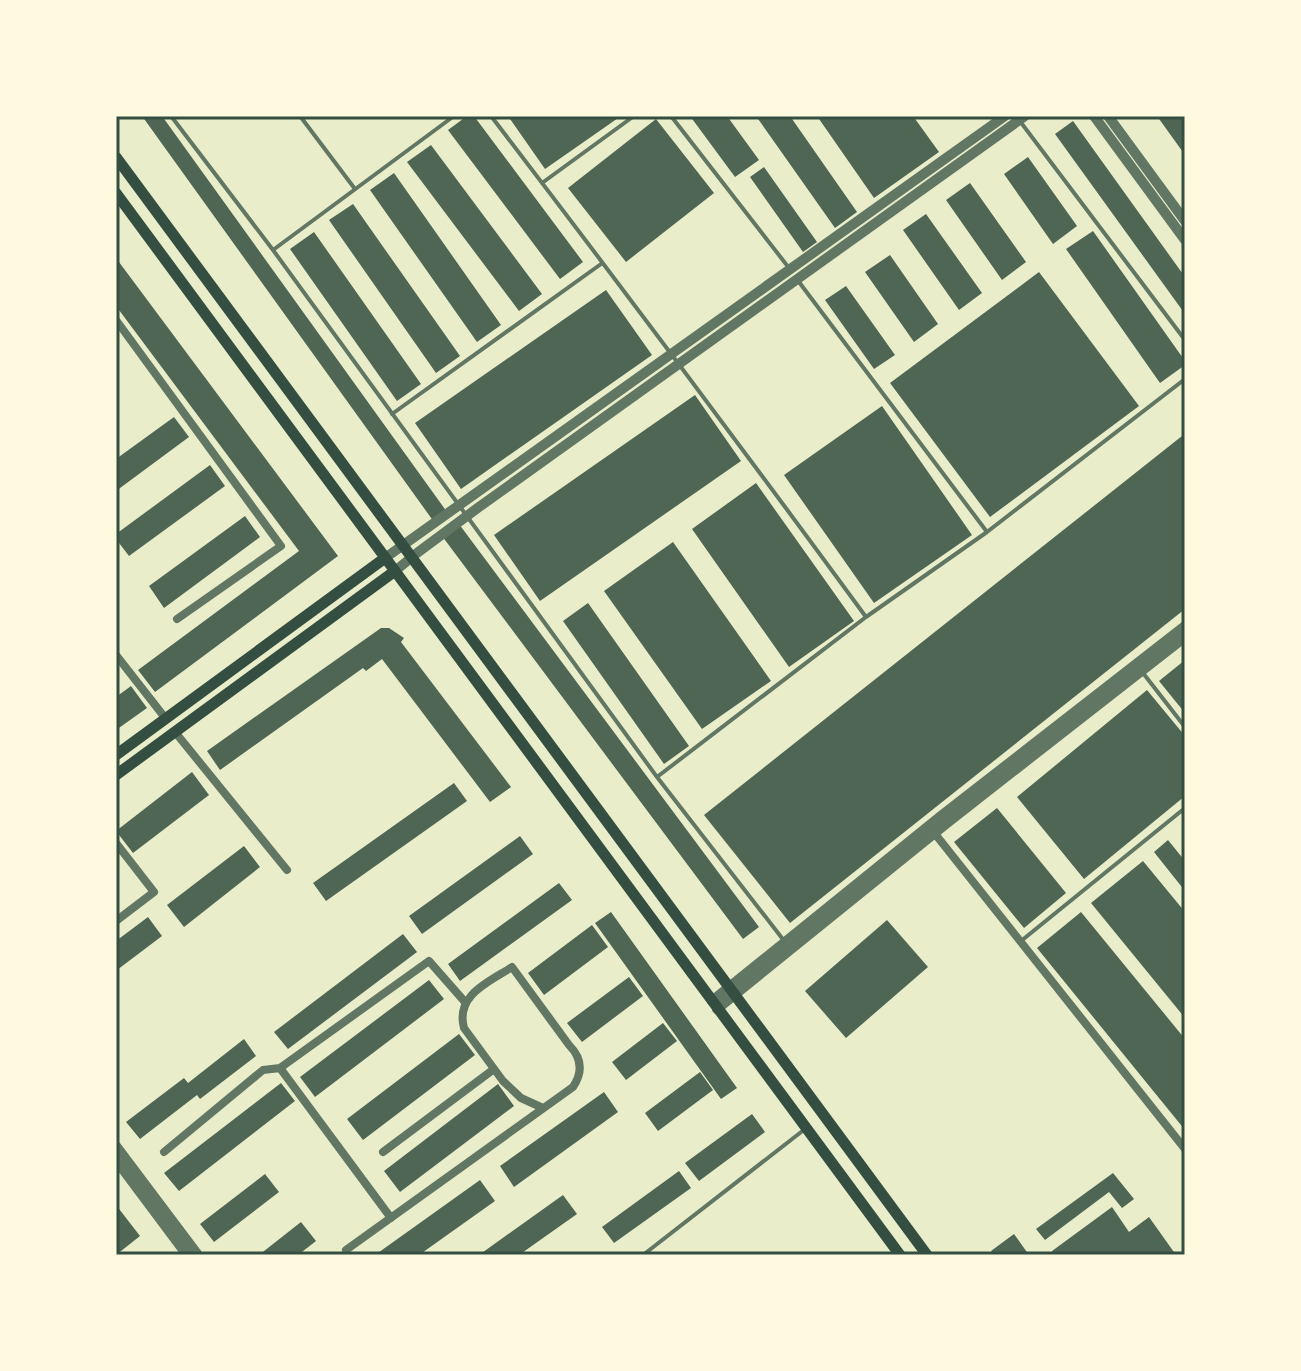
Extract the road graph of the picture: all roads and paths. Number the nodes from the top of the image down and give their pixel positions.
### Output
1 (171, 116) edge
2 (300, 116) edge
3 (454, 116) edge
4 (491, 116) edge
5 (634, 116) edge
6 (671, 116) edge
7 (1005, 116) edge
8 (1094, 116) edge
9 (1108, 116) edge
10 (1020, 117) edge
11 (116, 157) edge
12 (542, 183) junction
13 (355, 189) junction
14 (116, 193) edge
15 (1185, 221) edge
16 (1185, 240) edge
17 (273, 250) junction
18 (602, 264) junction
19 (793, 275) junction
20 (116, 320) edge
21 (1185, 340) edge
22 (676, 359) junction
23 (1185, 379) edge
24 (392, 414) junction
25 (459, 506) junction
26 (466, 516) junction
27 (987, 532) junction
28 (403, 546) junction
29 (412, 557) junction
30 (385, 558) junction
31 (395, 571) junction
32 (866, 617) junction
33 (177, 619) dead end
34 (1185, 626) edge
35 (1185, 637) edge
36 (116, 655) edge
37 (1139, 668) junction
38 (166, 719) junction
39 (1185, 727) edge
40 (175, 732) junction
41 (116, 755) edge
42 (116, 775) edge
43 (657, 777) junction
44 (1185, 808) edge
45 (932, 829) junction
46 (116, 843) edge
47 (287, 870) dead end
48 (116, 921) edge
49 (1021, 941) junction
50 (788, 946) junction
51 (731, 991) junction
52 (465, 1002) junction
53 (715, 1005) junction
54 (280, 1068) junction
55 (494, 1069) junction
56 (543, 1108) junction
57 (807, 1128) junction
58 (116, 1146) edge
59 (1185, 1149) edge
60 (164, 1152) dead end
61 (383, 1152) dead end
62 (116, 1160) edge
63 (391, 1218) junction
64 (346, 1250) dead end
65 (187, 1255) edge
66 (198, 1255) edge
67 (643, 1255) edge
68 (900, 1255) edge
69 (927, 1255) edge

1 - 17 lane
2 - 13 lane
3 - 13 lane
4 - 12 lane
5 - 12 lane
6 - 19 lane
7 - 19 street
8 - 16 street
9 - 15 street
10 - 19 street
10 - 21 lane
11 - 28 main road
12 - 18 lane
13 - 17 lane
14 - 30 main road
17 - 24 lane
18 - 22 lane
18 - 24 lane
19 - 22 street
19 - 27 lane
20 - 33 street
22 - 25 street
22 - 26 street
22 - 32 lane
23 - 27 lane
24 - 25 lane
25 - 26 lane
25 - 28 street
26 - 29 street
26 - 43 lane
27 - 32 lane
28 - 29 main road
28 - 30 street
29 - 31 street
29 - 51 main road
30 - 31 main road
30 - 38 main road
31 - 40 main road
31 - 53 main road
32 - 43 lane
34 - 37 street
35 - 37 street
36 - 38 street
37 - 39 lane
37 - 45 street
38 - 41 main road
40 - 42 main road
40 - 47 street
43 - 50 lane
44 - 49 lane
45 - 49 street
45 - 50 street
46 - 48 street
49 - 59 street
50 - 51 street
51 - 53 street
51 - 69 main road
52 - 54 street
52 - 55 street
52 - 56 street
53 - 57 main road
54 - 60 street
54 - 63 street
55 - 56 street
55 - 61 street
56 - 63 street
57 - 67 lane
57 - 68 main road
58 - 66 street
62 - 65 street
63 - 64 street

